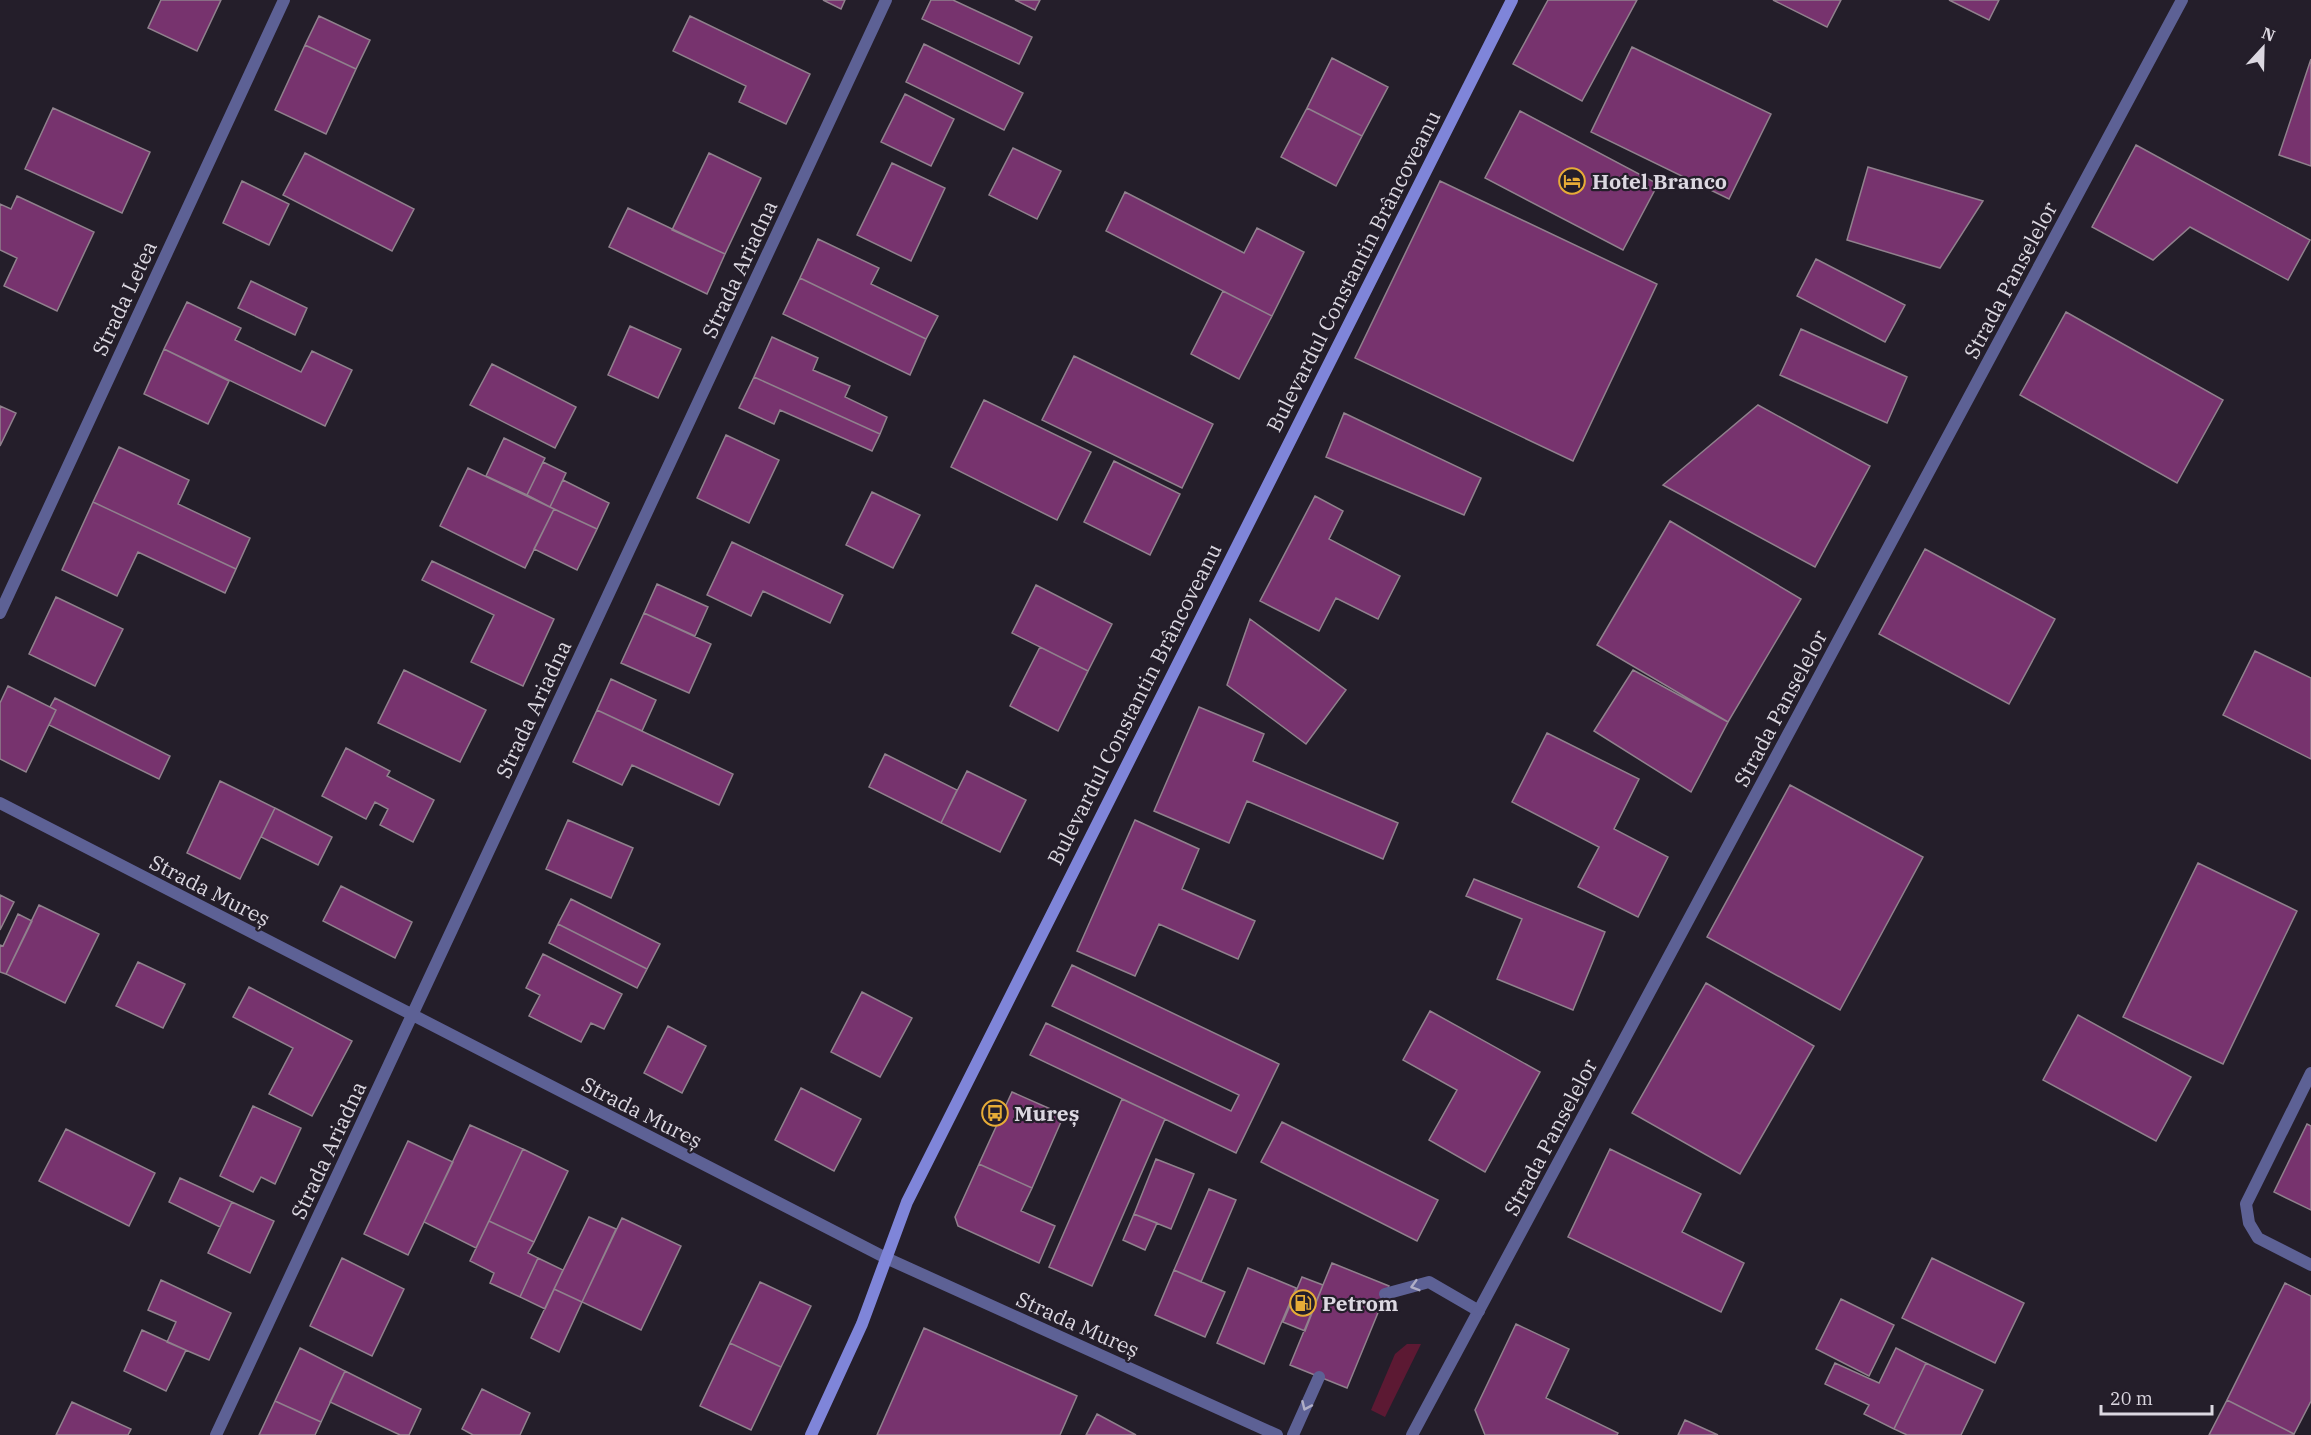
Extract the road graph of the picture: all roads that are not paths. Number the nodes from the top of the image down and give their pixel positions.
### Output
1 (284, 0) edge
2 (886, 0) edge
3 (1512, 0) edge
4 (2182, 0) edge
5 (0, 613) edge
6 (0, 803) edge
7 (411, 1015) junction
8 (2311, 1073) edge
9 (886, 1258) junction
10 (2311, 1265) edge
11 (1385, 1294) dead end
12 (1479, 1311) junction
13 (1319, 1377) dead end
14 (216, 1435) edge
15 (811, 1435) edge
16 (1277, 1435) edge
17 (1293, 1435) edge
18 (1412, 1435) edge

1 - 5 street, Strada Letea
2 - 7 street, Strada Ariadna
3 - 9 main road, Bulevardul Constantin Brâncoveanu
4 - 12 street, Strada Panselelor
6 - 7 street, Strada Mureș
7 - 9 street, Strada Mureș
7 - 14 street, Strada Ariadna
8 - 10 street
9 - 15 main road, Bulevardul Constantin Brâncoveanu
9 - 16 street, Strada Mureș
12 -> 11 street
12 - 18 street, Strada Panselelor
13 -> 17 street

